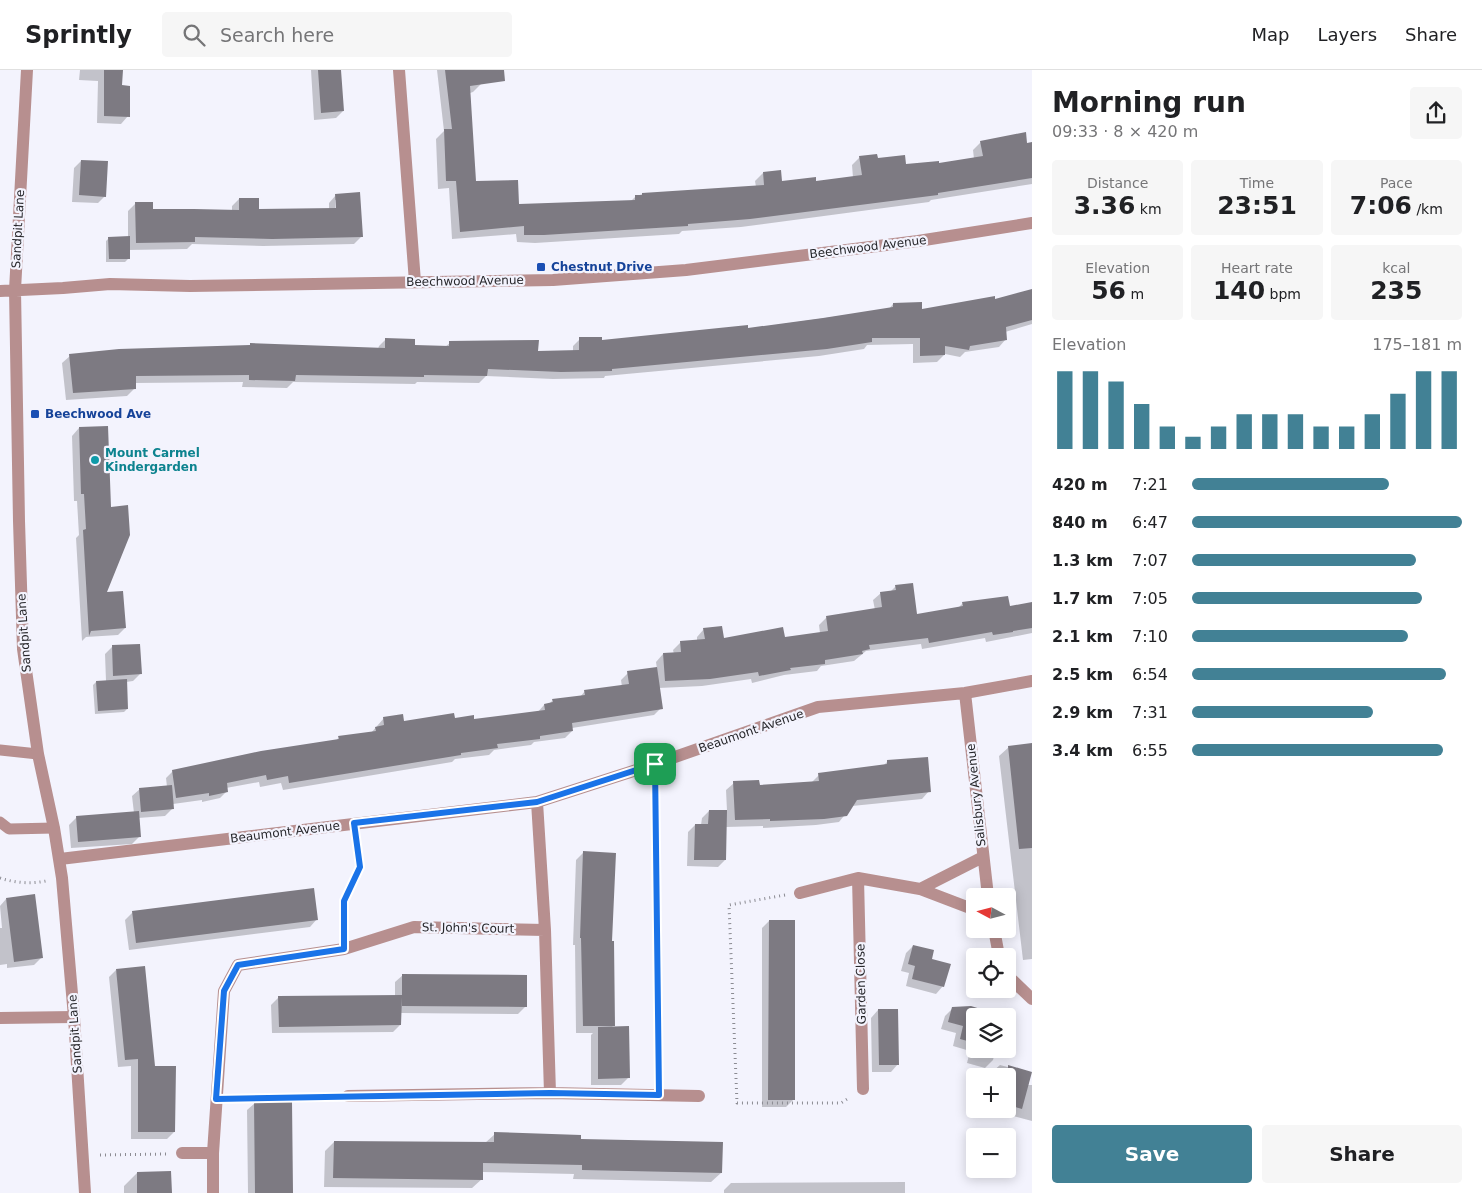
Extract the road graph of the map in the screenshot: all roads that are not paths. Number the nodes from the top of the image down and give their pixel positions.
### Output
1 (27, 70) edge
2 (399, 70) edge
3 (1032, 223) edge
4 (415, 282) junction
5 (15, 290) junction
6 (0, 291) edge
7 (1032, 681) edge
8 (965, 693) junction
9 (0, 750) edge
10 (38, 754) junction
11 (537, 802) junction
12 (0, 822) edge
13 (54, 828) junction
14 (983, 857) junction
15 (60, 859) junction
16 (858, 878) junction
17 (987, 888) edge
18 (920, 889) junction
19 (800, 893) road end
20 (966, 907) edge
21 (545, 930) junction
22 (1016, 984) edge
23 (1032, 999) edge
24 (74, 1017) junction
25 (0, 1018) edge
26 (863, 1089) road end
27 (550, 1093) junction
28 (348, 1096) road end
29 (699, 1096) dead end
30 (182, 1153) road end
31 (213, 1153) junction
32 (85, 1193) edge
33 (213, 1193) edge

1 - 5 street, Sandpit Lane
2 - 4 street
3 - 4 street, Beechwood Avenue
4 - 5 street, Beechwood Avenue
5 - 6 street, Beechwood Avenue
5 - 10 street, Sandpit Lane
7 - 8 street, Beaumont Avenue
8 - 11 street, Beaumont Avenue
8 - 14 street, Salisbury Avenue
9 - 10 lane
10 - 13 street, Sandpit Lane
11 - 15 street, Beaumont Avenue
11 - 21 street
12 - 13 lane
13 - 15 street, Sandpit Lane
14 - 17 street, Salisbury Avenue
14 - 18 street
15 - 24 street, Sandpit Lane
16 - 18 street
16 - 19 street
16 - 26 street, Garden Close
18 - 20 street
21 - 27 street
21 - 31 street, St. John's Court
22 - 23 street
24 - 25 street
24 - 32 street, Sandpit Lane
27 - 28 street
27 - 29 street
30 - 31 street
31 - 33 street, St. John's Court

